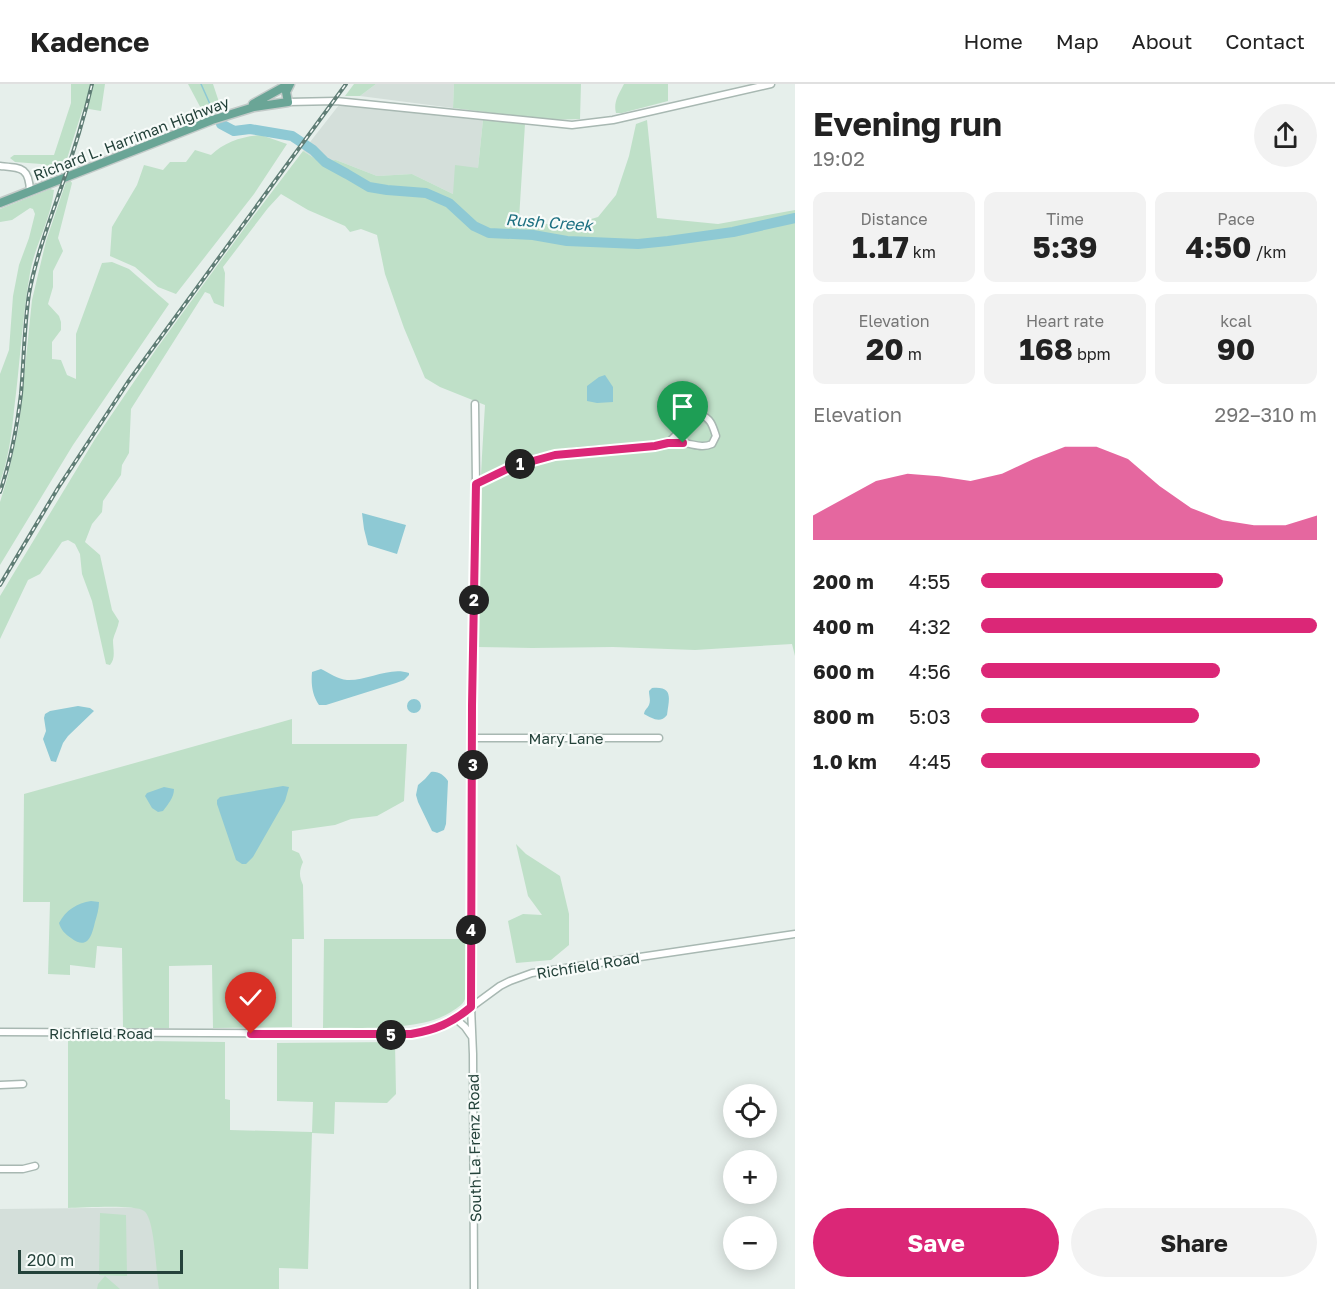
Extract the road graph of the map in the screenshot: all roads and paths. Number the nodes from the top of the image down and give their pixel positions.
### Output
1 (290, 84) edge
2 (771, 84) edge
3 (288, 102) junction
4 (242, 110) junction
5 (0, 166) edge
6 (30, 191) junction
7 (0, 203) edge
8 (475, 404) dead end
9 (668, 443) junction
10 (476, 484) junction
11 (472, 738) junction
12 (659, 738) dead end
13 (795, 934) edge
14 (471, 1007) junction
15 (456, 1019) junction
16 (0, 1032) edge
17 (472, 1038) junction
18 (23, 1084) dead end
19 (0, 1085) edge
20 (35, 1166) dead end
21 (0, 1169) edge
22 (474, 1289) edge

1 - 3 main road
1 - 4 main road
2 - 3 street, Richard L. Harriman Highway
3 - 4 main road, Richard L. Harriman Highway
4 - 6 main road, Richard L. Harriman Highway
5 - 6 street
6 - 7 main road, Richard L. Harriman Highway
8 - 10 street, South La Frenz Road
9 - 9 street
9 - 10 street
10 - 11 street, South La Frenz Road
11 - 12 street, Mary Lane
11 - 14 street, South La Frenz Road
13 - 14 street, Richfield Road
14 - 15 street, Richfield Road
14 - 17 street, South La Frenz Road
15 - 16 street, Richfield Road
15 - 17 street
17 - 22 street, South La Frenz Road
18 - 19 street
20 - 21 street

